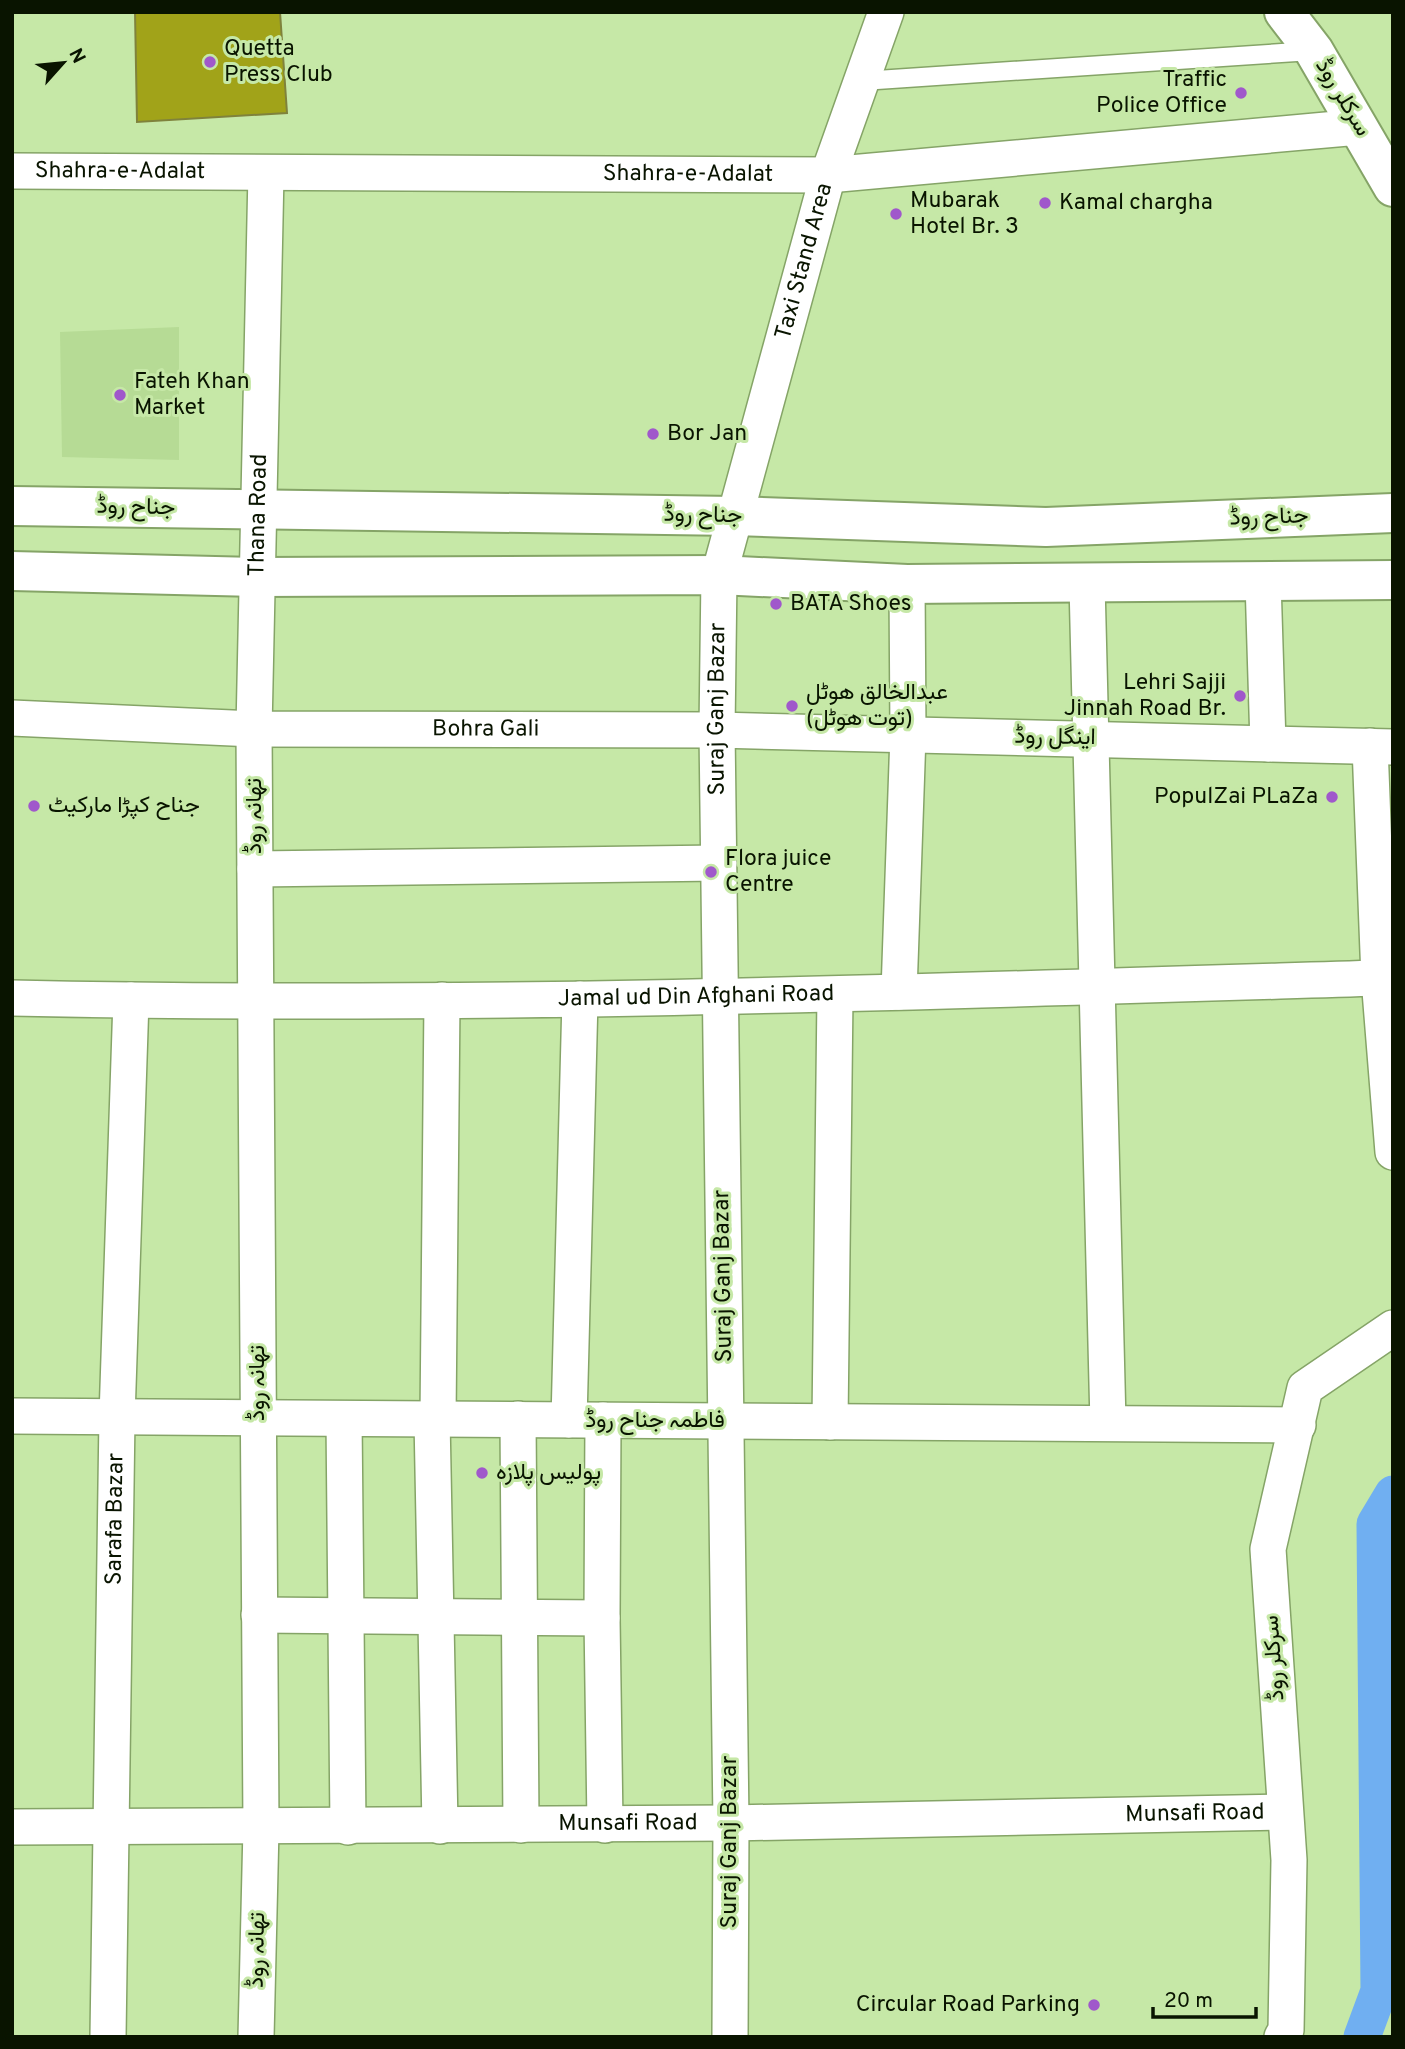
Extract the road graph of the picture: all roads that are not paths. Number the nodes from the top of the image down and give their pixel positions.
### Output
1 (886, 12) edge
2 (1284, 12) edge
3 (1314, 51) junction
4 (862, 81) junction
5 (1359, 127) junction
6 (12, 171) edge
7 (265, 173) junction
8 (828, 175) junction
9 (1393, 187) edge
10 (12, 506) edge
11 (258, 510) junction
12 (1393, 513) edge
13 (734, 516) junction
14 (12, 571) edge
15 (719, 575) junction
16 (257, 577) junction
17 (1393, 580) edge
18 (1263, 582) junction
19 (907, 584) junction
20 (1087, 584) junction
21 (12, 718) edge
22 (254, 729) junction
23 (717, 730) junction
24 (908, 735) junction
25 (1091, 739) junction
26 (1268, 744) junction
27 (1381, 746) edge
28 (719, 863) junction
29 (255, 870) junction
30 (1379, 978) junction
31 (1097, 987) junction
32 (899, 992) junction
33 (835, 995) junction
34 (12, 998) edge
35 (721, 998) junction
36 (580, 999) junction
37 (131, 1000) junction
38 (442, 1000) junction
39 (256, 1003) junction
40 (1393, 1152) edge
41 (1393, 1328) edge
42 (12, 1416) edge
43 (117, 1417) junction
44 (258, 1418) junction
45 (344, 1419) junction
46 (435, 1419) junction
47 (518, 1419) junction
48 (586, 1420) junction
49 (726, 1421) junction
50 (830, 1422) junction
51 (1108, 1423) junction
52 (1298, 1425) junction
53 (259, 1615) junction
54 (346, 1616) junction
55 (436, 1618) junction
56 (520, 1618) junction
57 (602, 1618) junction
58 (1285, 1812) junction
59 (731, 1823) junction
60 (521, 1825) junction
61 (606, 1825) junction
62 (440, 1826) junction
63 (12, 1827) edge
64 (348, 1827) junction
65 (113, 1828) junction
66 (261, 1828) junction
67 (108, 2037) edge
68 (256, 2037) edge
69 (730, 2037) edge
70 (1282, 2037) edge

1 - 4 street, Taxi Stand Area
2 - 3 main road, سرکلر روڈ
3 - 4 lane
3 - 5 main road, سرکلر روڈ
4 - 8 street, Taxi Stand Area
5 - 8 street, Shahra-e-Adalat
5 - 9 main road, سرکلر روڈ
6 - 7 street, Shahra-e-Adalat
7 - 8 street, Shahra-e-Adalat
7 - 11 street, Thana Road
8 - 13 street, Taxi Stand Area
10 - 11 main road, جناح روڈ
11 - 13 main road, جناح روڈ
11 - 16 street, Thana Road
12 - 13 main road, جناح روڈ
13 - 15 street, Suraj Ganj Bazar
14 - 16 main road
15 - 16 main road
15 - 19 main road
15 - 23 street, Suraj Ganj Bazar
16 - 22 street, Thana Road
17 - 18 main road
18 - 20 main road
18 - 26 street
19 - 20 main road
19 - 24 street
20 - 25 street
21 - 22 street, Bohra Gali
22 - 23 street, Bohra Gali
22 - 29 street, تھانہ روڈ
23 - 24 street, اینگل روڈ
23 - 28 street, Suraj Ganj Bazar
24 - 25 street, اینگل روڈ
24 - 32 street
25 - 26 street, اینگل روڈ
25 - 31 street
26 - 27 street, اینگل روڈ
27 - 30 street
28 - 29 street
28 - 35 street, Suraj Ganj Bazar
29 - 39 street, تھانہ روڈ
30 - 31 street, Jamal ud Din Afghani Road
30 - 40 street
31 - 32 street, Jamal ud Din Afghani Road
31 - 51 street
32 - 33 street, Jamal ud Din Afghani Road
33 - 35 street, Jamal ud Din Afghani Road
33 - 50 street
34 - 37 street, Jamal ud Din Afghani Road
35 - 36 street, Jamal ud Din Afghani Road
35 - 49 street, Suraj Ganj Bazar
36 - 38 street, Jamal ud Din Afghani Road
36 - 48 street
37 - 39 street, Jamal ud Din Afghani Road
37 - 43 street, Sarafa Bazar
38 - 39 street, Jamal ud Din Afghani Road
38 - 46 street
39 - 44 street, تھانہ روڈ
41 - 52 street, سرکلر روڈ
42 - 43 street, فاطمہ جناح روڈ
43 - 44 street, فاطمہ جناح روڈ
43 - 65 street, Sarafa Bazar
44 - 45 street, فاطمہ جناح روڈ
44 - 53 street, تھانہ روڈ
45 - 46 street, فاطمہ جناح روڈ
45 - 54 street
46 - 47 street, فاطمہ جناح روڈ
46 - 55 street
47 - 48 street, فاطمہ جناح روڈ
47 - 56 street
48 - 49 street, فاطمہ جناح روڈ
48 - 57 street
49 - 50 street, فاطمہ جناح روڈ
49 - 59 street, Suraj Ganj Bazar
50 - 51 street, فاطمہ جناح روڈ
51 - 52 street, فاطمہ جناح روڈ
52 - 58 street, سرکلر روڈ
53 - 54 street
53 - 66 street, تھانہ روڈ
54 - 55 street
54 - 64 street
55 - 56 street
55 - 62 street
56 - 57 street
56 - 60 street
57 - 61 street
58 - 59 street, Munsafi Road
58 - 70 street, سرکلر روڈ
59 - 61 street, Munsafi Road
59 - 69 street, Suraj Ganj Bazar
60 - 61 street, Munsafi Road
60 - 62 street, Munsafi Road
62 - 64 street, Munsafi Road
63 - 65 street, Munsafi Road
64 - 66 street, Munsafi Road
65 - 66 street, Munsafi Road
65 - 67 street, Sarafa Bazar
66 - 68 street, تھانہ روڈ

